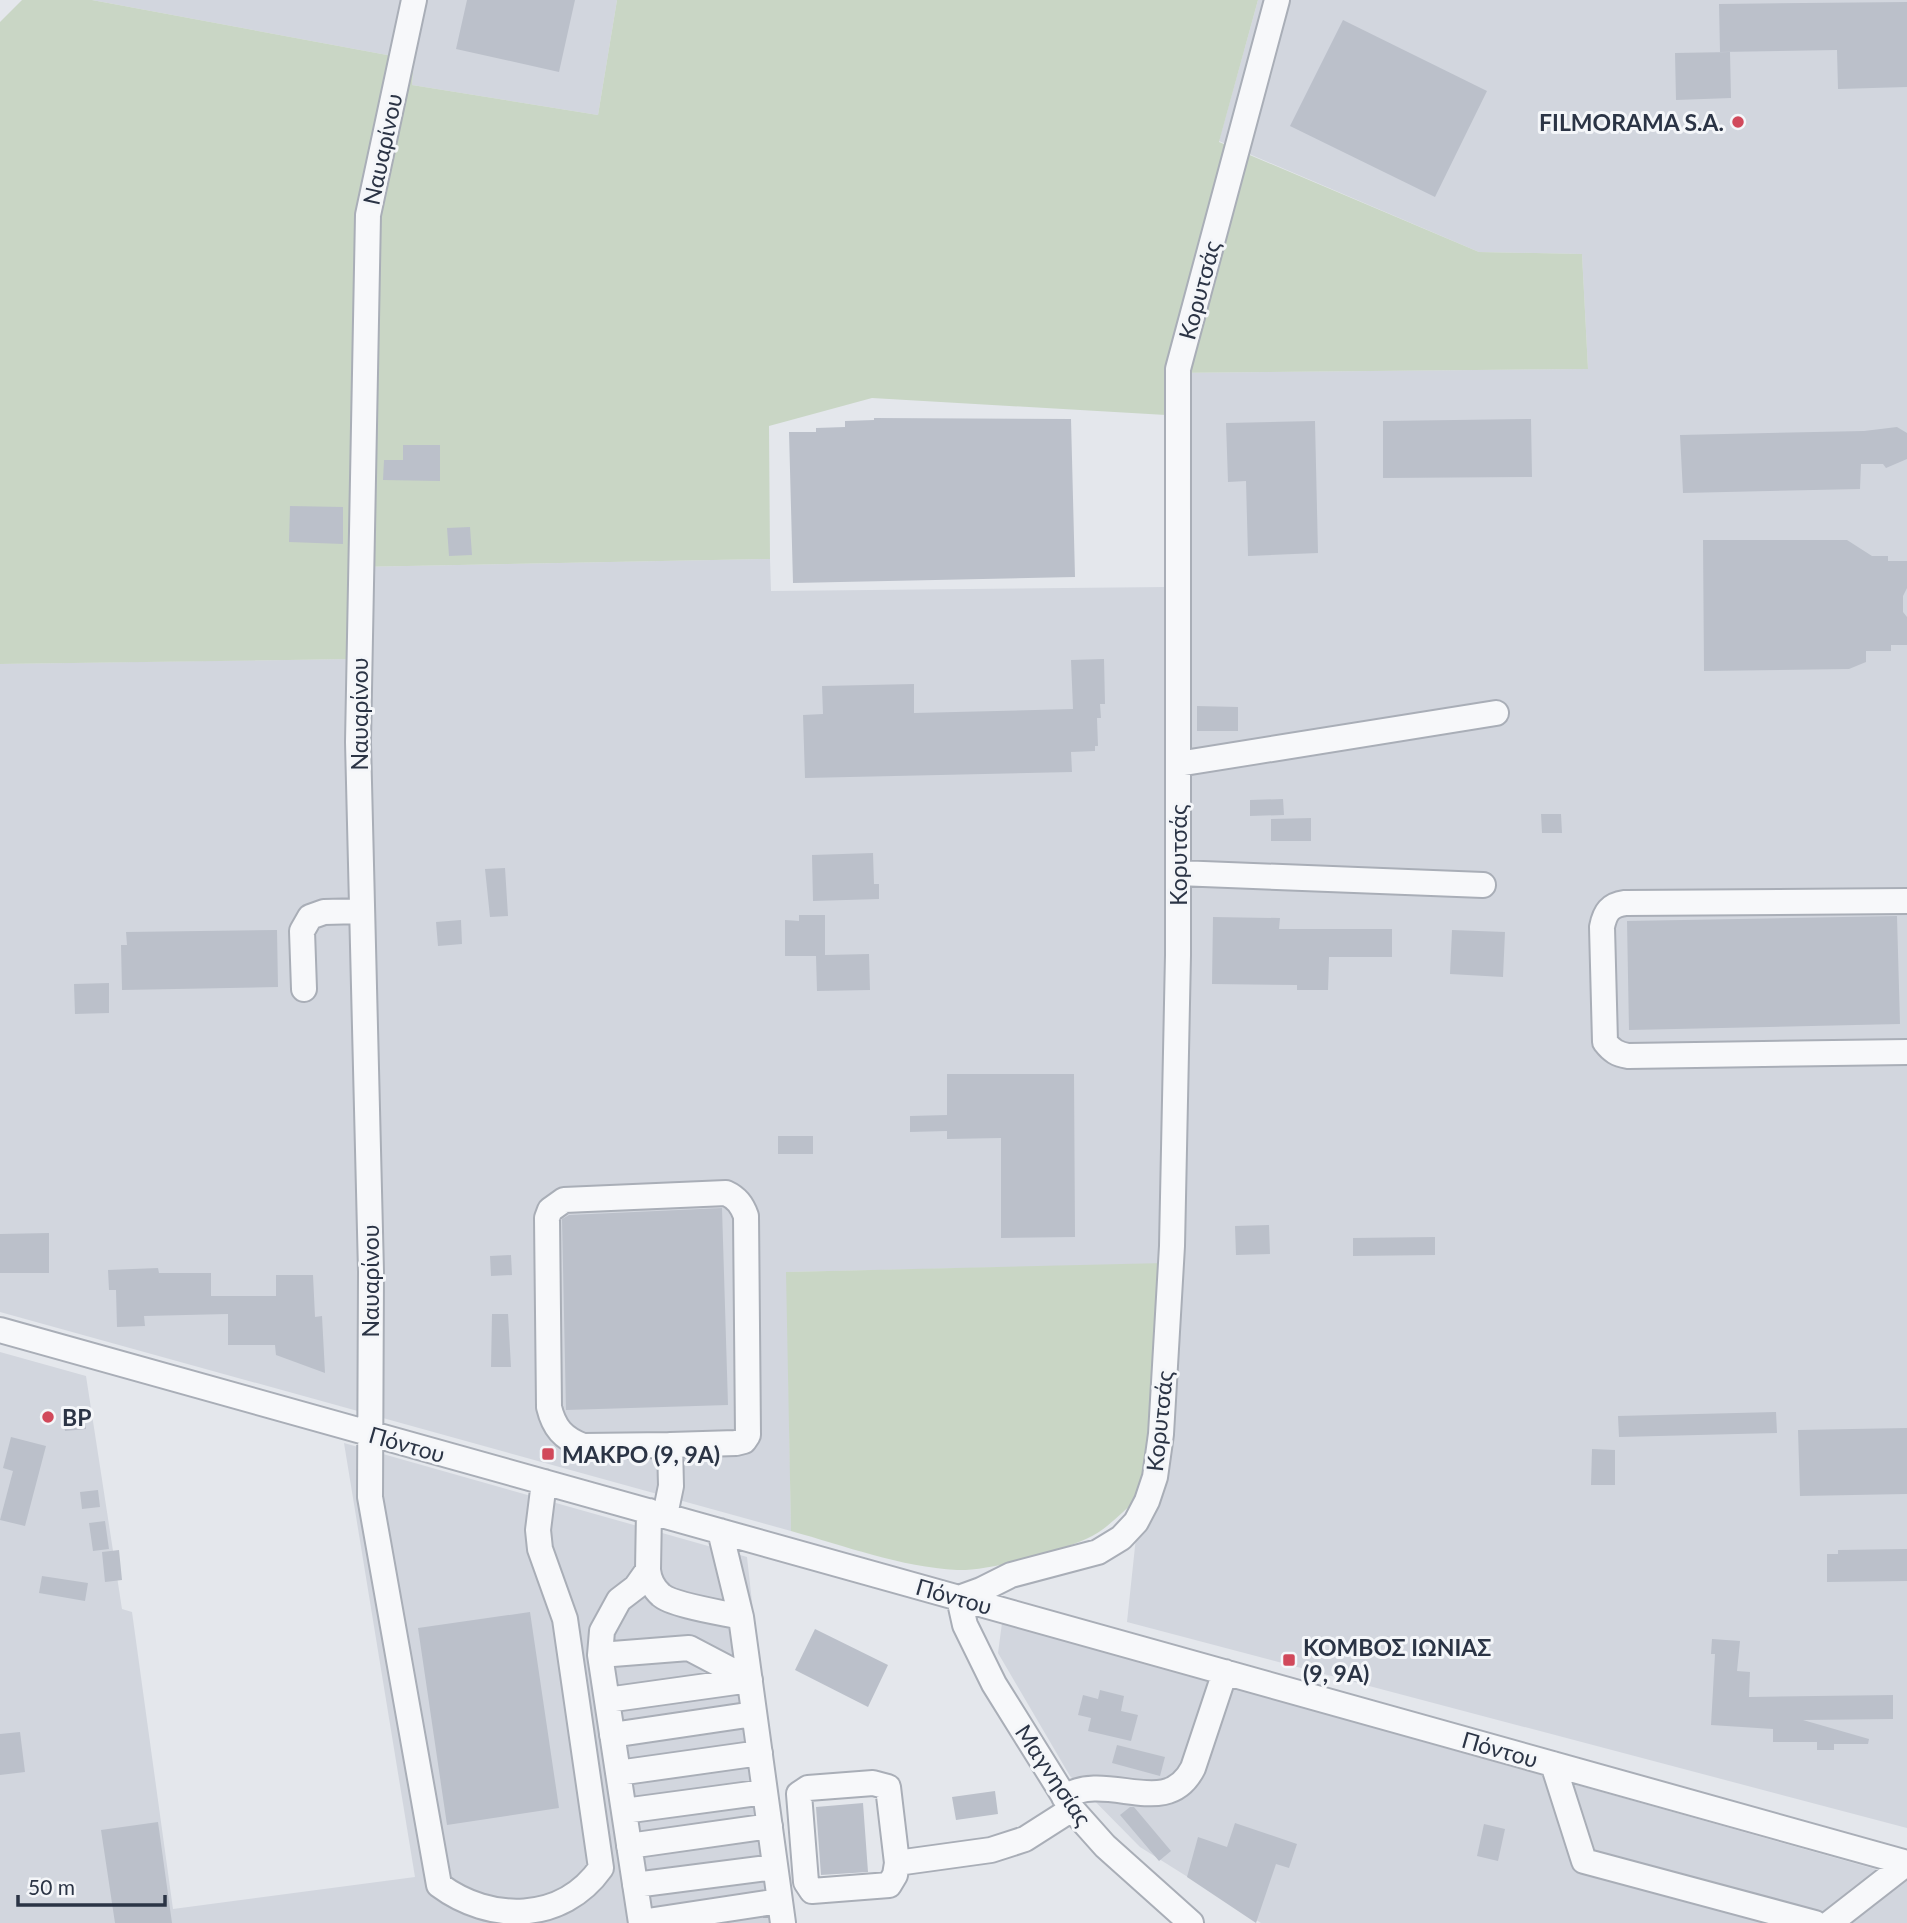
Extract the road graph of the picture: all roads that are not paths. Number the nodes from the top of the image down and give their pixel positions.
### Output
1 (414, 0) edge
2 (1277, 0) edge
3 (1496, 713) dead end
4 (1178, 764) junction
5 (1178, 873) junction
6 (1483, 885) dead end
7 (1907, 901) edge
8 (362, 911) junction
9 (304, 989) dead end
10 (1907, 1052) edge
11 (0, 1330) edge
12 (369, 1433) junction
13 (670, 1445) junction
14 (544, 1482) junction
15 (657, 1513) junction
16 (720, 1531) junction
17 (648, 1570) junction
18 (960, 1598) junction
19 (741, 1617) junction
20 (600, 1655) junction
21 (1225, 1672) junction
22 (750, 1680) junction
23 (607, 1700) junction
24 (754, 1714) junction
25 (612, 1735) junction
26 (760, 1754) junction
27 (1553, 1764) junction
28 (618, 1773) junction
29 (765, 1792) junction
30 (1068, 1803) junction
31 (624, 1811) junction
32 (770, 1826) junction
33 (629, 1846) junction
34 (897, 1863) junction
35 (1907, 1863) edge
36 (775, 1867) junction
37 (635, 1885) junction
38 (781, 1912) edge
39 (641, 1922) edge
40 (1191, 1923) edge
41 (1815, 1923) edge
42 (1830, 1923) edge

1 - 8 street, Ναυαρίνου
2 - 4 street, Κορυτσάς
3 - 4 street
4 - 5 street, Κορυτσάς
5 - 6 street
5 - 18 street, Κορυτσάς
7 - 10 street
8 - 9 street
8 - 12 street, Ναυαρίνου
11 - 12 street, Πόντου
12 - 14 street, Πόντου
12 - 14 street, Ναυαρίνου
13 - 13 street
13 - 15 street
14 - 15 street, Πόντου
15 - 16 street, Πόντου
15 - 17 street
16 - 18 street, Πόντου
16 - 19 street
17 - 19 street
17 - 20 street
18 - 21 street, Πόντου
18 - 30 street, Μαγνησίας
19 - 22 street
20 - 22 street
20 - 23 street
21 - 27 street, Πόντου
21 - 30 street
22 - 23 street
22 - 24 street
23 - 25 street
24 - 25 street
24 - 26 street
25 - 28 street
26 - 28 street
26 - 29 street
27 - 35 street, Πόντου
27 - 41 street
28 - 31 street
29 - 31 street
29 - 32 street
30 - 34 street
30 - 40 street, Μαγνησίας
31 - 33 street
32 - 33 street
32 - 36 street
33 - 37 street
34 - 34 street
35 - 42 street
36 - 37 street
36 - 38 street
37 - 39 street
38 - 39 street

